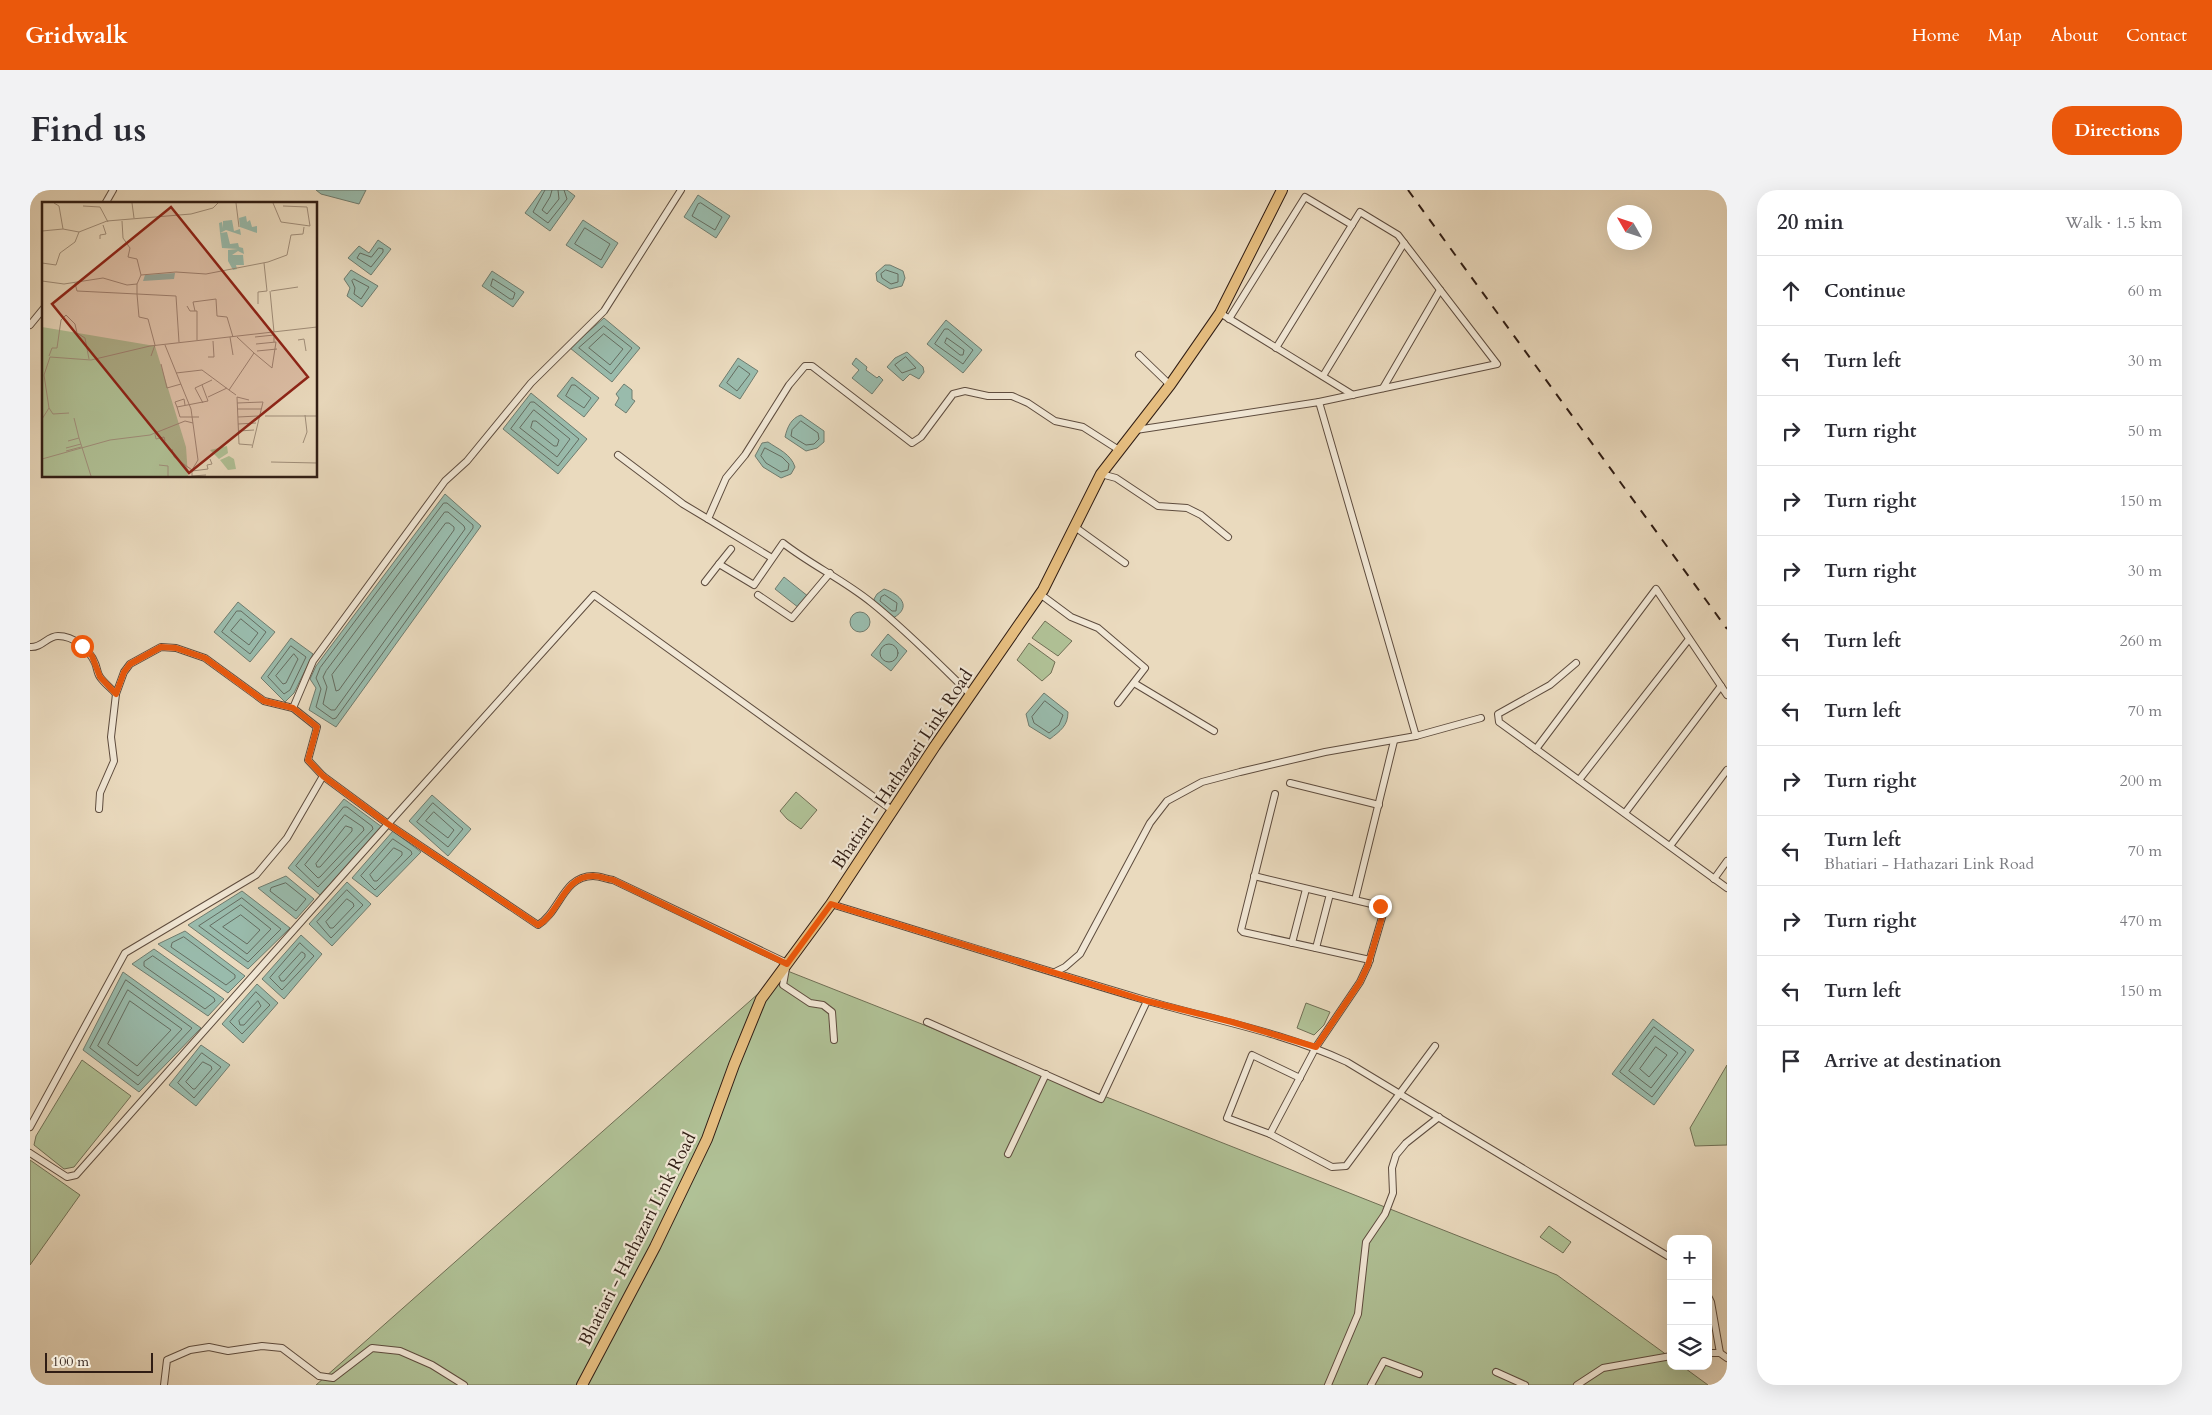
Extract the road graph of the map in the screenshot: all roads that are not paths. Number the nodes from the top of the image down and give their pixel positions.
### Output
1 (113, 190) edge
2 (681, 190) edge
3 (1282, 190) edge
4 (107, 202) edge
5 (1352, 225) junction
6 (1404, 243) junction
7 (1440, 290) junction
8 (42, 310) edge
9 (1225, 316) junction
10 (30, 325) edge
11 (1276, 348) junction
12 (1139, 355) dead end
13 (1323, 376) junction
14 (1170, 385) junction
15 (1383, 388) junction
16 (1353, 395) junction
17 (1320, 402) junction
18 (1134, 430) junction
19 (1119, 450) junction
20 (618, 455) dead end
21 (1101, 474) junction
22 (708, 519) junction
23 (1075, 527) junction
24 (1228, 537) dead end
25 (731, 549) dead end
26 (772, 558) junction
27 (1125, 563) dead end
28 (719, 564) junction
29 (830, 573) junction
30 (705, 582) dead end
31 (1040, 594) junction
32 (758, 595) dead end
33 (1689, 638) junction
34 (30, 647) edge
35 (1576, 662) dead end
36 (1134, 683) junction
37 (1721, 686) junction
38 (116, 694) junction
39 (971, 695) junction
40 (1727, 695) edge
41 (1118, 703) dead end
42 (293, 708) junction
43 (1482, 718) dead end
44 (1214, 731) dead end
45 (1416, 736) junction
46 (1394, 741) junction
47 (1536, 749) junction
48 (1727, 770) edge
49 (323, 776) junction
50 (1579, 780) junction
51 (1290, 783) dead end
52 (1275, 794) dead end
53 (1379, 805) junction
54 (100, 808) dead end
55 (892, 810) junction
56 (1625, 813) junction
57 (388, 824) junction
58 (1670, 846) junction
59 (1727, 861) edge
60 (1254, 876) junction
61 (1714, 878) junction
62 (1727, 888) edge
63 (1306, 889) junction
64 (1330, 894) junction
65 (1355, 900) junction
66 (831, 904) junction
67 (1292, 943) junction
68 (1316, 948) junction
69 (1370, 960) junction
70 (787, 964) junction
71 (1055, 972) junction
72 (1147, 1001) junction
73 (927, 1022) dead end
74 (834, 1040) dead end
75 (1435, 1046) dead end
76 (1316, 1047) junction
77 (1046, 1074) junction
78 (1300, 1078) junction
79 (1400, 1096) junction
80 (1439, 1117) junction
81 (30, 1127) edge
82 (1270, 1134) junction
83 (30, 1153) edge
84 (1008, 1154) dead end
85 (1667, 1256) edge
86 (1712, 1308) edge
87 (1712, 1353) edge
88 (1720, 1353) junction
89 (1667, 1357) edge
90 (1727, 1357) edge
91 (1496, 1372) dead end
92 (1419, 1374) dead end
93 (164, 1385) edge
94 (464, 1385) edge
95 (582, 1385) edge
96 (1328, 1385) edge
97 (1371, 1385) edge
98 (1526, 1385) edge
99 (1577, 1385) edge

1 - 4 street
2 - 42 street
3 - 9 main road, Bhatiari - Hathazari Link Road
5 - 6 street
5 - 9 street
5 - 11 street
6 - 7 street
6 - 13 street
7 - 15 street
7 - 15 street
8 - 10 street
9 - 11 street
9 - 14 main road, Bhatiari - Hathazari Link Road
11 - 13 street
12 - 14 street
13 - 16 street
14 - 18 main road, Bhatiari - Hathazari Link Road
15 - 16 street
16 - 17 street
17 - 18 street
17 - 45 street
18 - 19 main road, Bhatiari - Hathazari Link Road
19 - 21 main road, Bhatiari - Hathazari Link Road
19 - 22 street
20 - 22 street
21 - 23 main road, Bhatiari - Hathazari Link Road
21 - 24 street
22 - 26 street
23 - 27 street
23 - 31 main road, Bhatiari - Hathazari Link Road
25 - 28 street
26 - 28 street
26 - 29 street
28 - 30 street
29 - 32 street
29 - 39 street
31 - 36 street
31 - 39 main road, Bhatiari - Hathazari Link Road
33 - 37 street
33 - 47 street
33 - 50 street
34 - 38 street
35 - 47 street
36 - 41 street
36 - 44 street
37 - 40 street
37 - 56 street
38 - 42 street
38 - 54 street
39 - 55 main road, Bhatiari - Hathazari Link Road
42 - 49 street
43 - 45 street
45 - 46 street
46 - 53 street
46 - 71 street
47 - 50 street
48 - 58 street
49 - 57 street
49 - 81 street
50 - 56 street
51 - 53 street
52 - 60 street
53 - 65 street
55 - 57 street
55 - 66 main road, Bhatiari - Hathazari Link Road
56 - 58 street
57 - 70 street
57 - 83 street
58 - 61 street
59 - 61 street
60 - 63 street
60 - 67 street
61 - 62 street
63 - 64 street
63 - 67 street
64 - 65 street
64 - 68 street
65 - 69 street
66 - 70 main road, Bhatiari - Hathazari Link Road
66 - 71 street
67 - 68 street
68 - 69 street
69 - 76 street
70 - 74 street
70 - 95 main road, Bhatiari - Hathazari Link Road
71 - 72 street
72 - 76 street
72 - 77 street
73 - 77 street
75 - 79 street
76 - 78 street
76 - 79 street
77 - 84 street
78 - 82 street
78 - 82 street
79 - 80 street
79 - 82 street
80 - 85 street
80 - 96 street
86 - 88 street
87 - 88 street
88 - 90 street
89 - 99 street
91 - 98 street
92 - 97 street
93 - 94 street

